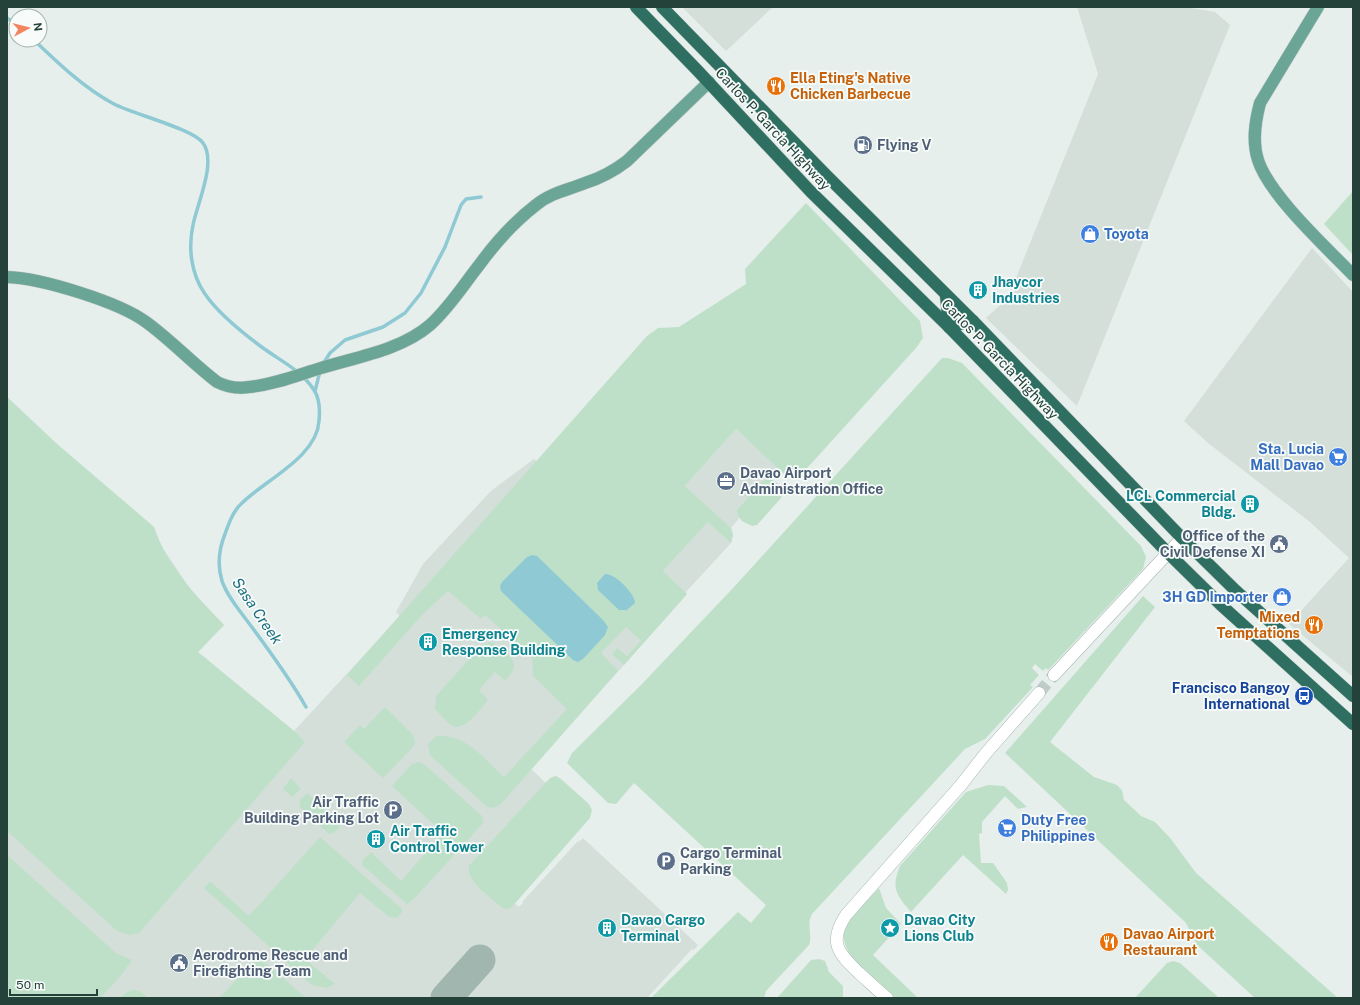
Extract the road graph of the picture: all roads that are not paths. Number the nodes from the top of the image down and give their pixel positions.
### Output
1 (636, 7) edge
2 (1318, 7) edge
3 (666, 10) edge
4 (656, 27) junction
5 (709, 82) junction
6 (826, 176) junction
7 (811, 192) junction
8 (1353, 275) edge
9 (7, 277) edge
10 (946, 296) junction
11 (973, 321) junction
12 (949, 327) junction
13 (1182, 538) junction
14 (1168, 553) junction
15 (1054, 675) tunnel mouth
16 (1039, 692) tunnel mouth
17 (1353, 696) edge
18 (1353, 724) edge
19 (886, 998) edge

1 - 4 highway, Carlos P. Garcia Highway
2 - 8 main road
3 - 4 highway
3 - 6 highway, Carlos P. Garcia Highway
4 - 5 highway, Carlos P. Garcia Highway
5 - 7 highway, Carlos P. Garcia Highway
5 - 9 main road
6 - 7 highway
6 - 10 highway, Carlos P. Garcia Highway
7 - 12 highway, Carlos P. Garcia Highway
10 - 11 highway, Carlos P. Garcia Highway
10 - 12 highway
11 - 12 highway
11 - 13 highway, Carlos P. Garcia Highway
12 - 14 highway, Carlos P. Garcia Highway
13 - 14 street
13 - 17 highway, Carlos P. Garcia Highway
14 - 15 street
14 - 18 highway, Carlos P. Garcia Highway
16 - 19 street

